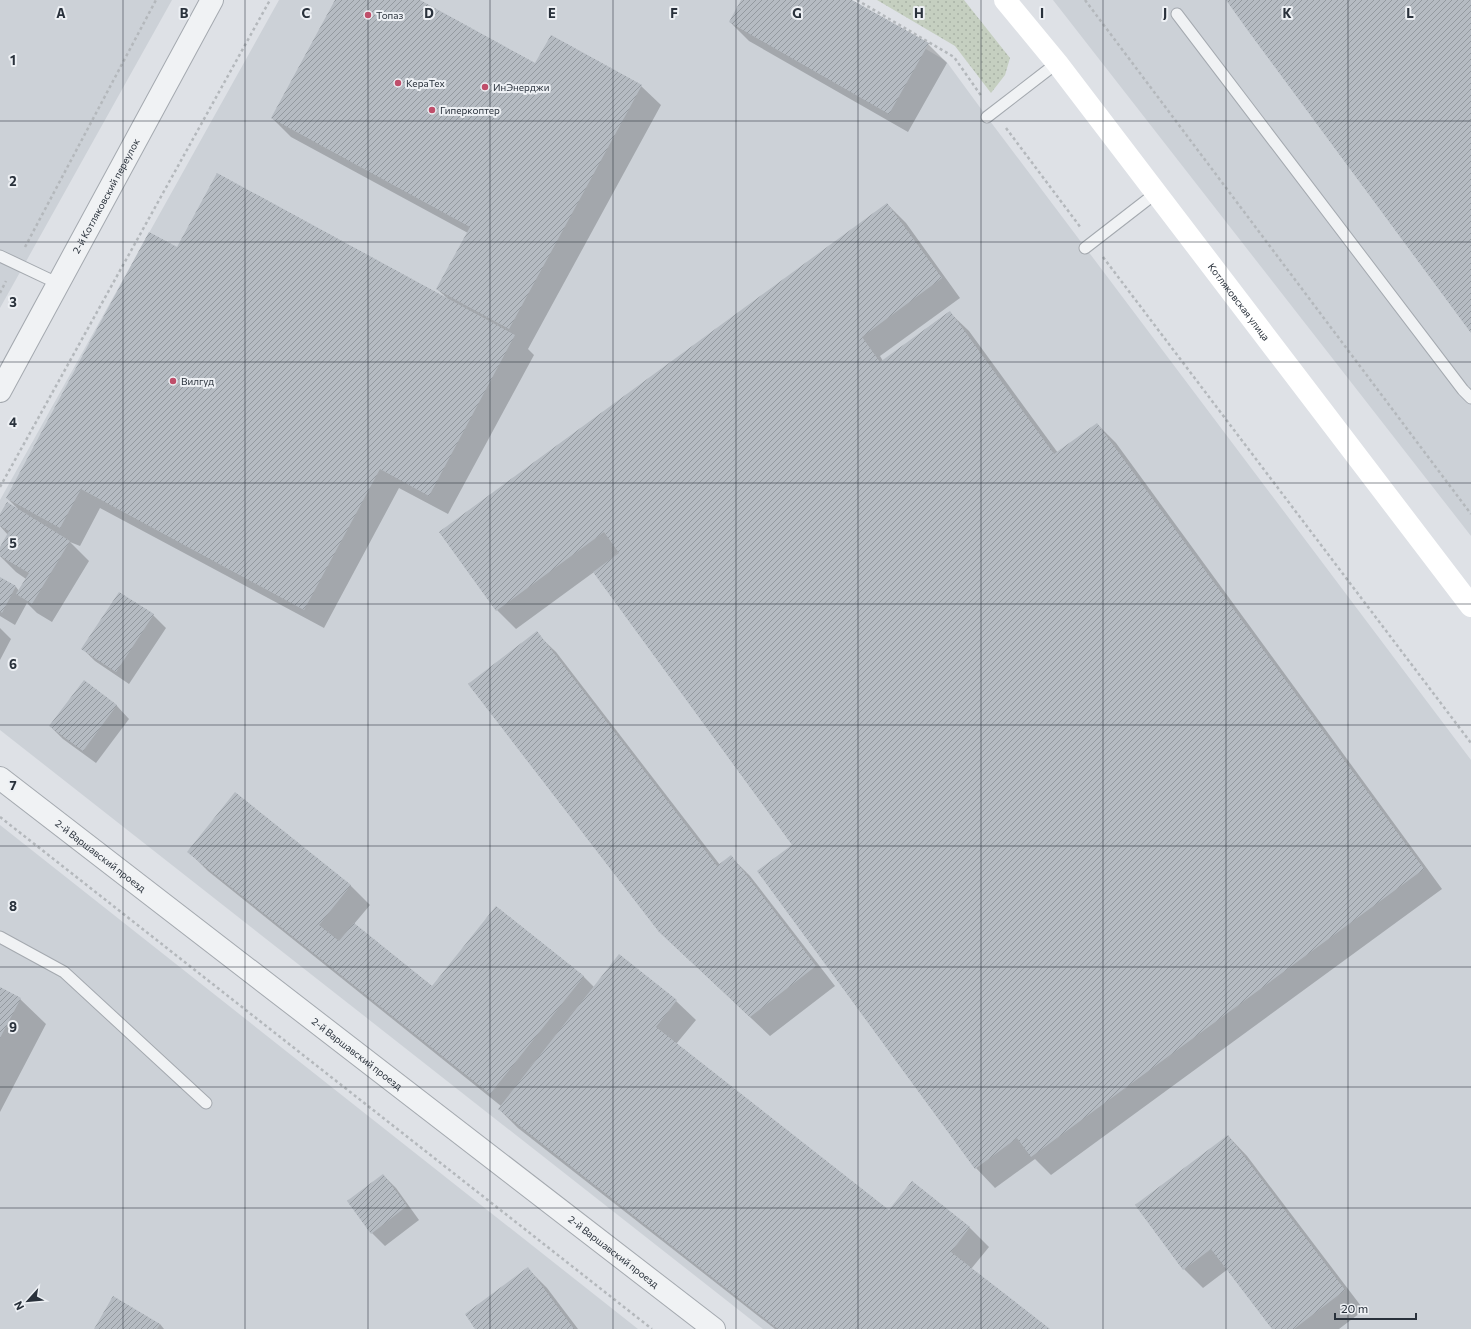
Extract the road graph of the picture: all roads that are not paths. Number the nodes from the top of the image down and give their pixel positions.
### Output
1 (212, 0) edge
2 (1005, 0) edge
3 (1177, 14) dead end
4 (1057, 63) junction
5 (990, 114) road end
6 (1156, 193) junction
7 (1089, 245) road end
8 (0, 256) edge
9 (57, 283) junction
10 (0, 391) edge
11 (1471, 398) edge
12 (1471, 606) edge
13 (0, 778) edge
14 (0, 937) edge
15 (206, 1103) dead end
16 (714, 1329) edge

1 - 9 street, 2-й Котляковский переулок
2 - 4 street, Котляковская улица
3 - 11 lane
4 - 5 lane
4 - 6 street, Котляковская улица
6 - 7 lane
6 - 12 street, Котляковская улица
8 - 9 lane
9 - 10 street, 2-й Котляковский переулок
13 - 16 street, 2-й Варшавский проезд
14 - 15 lane

